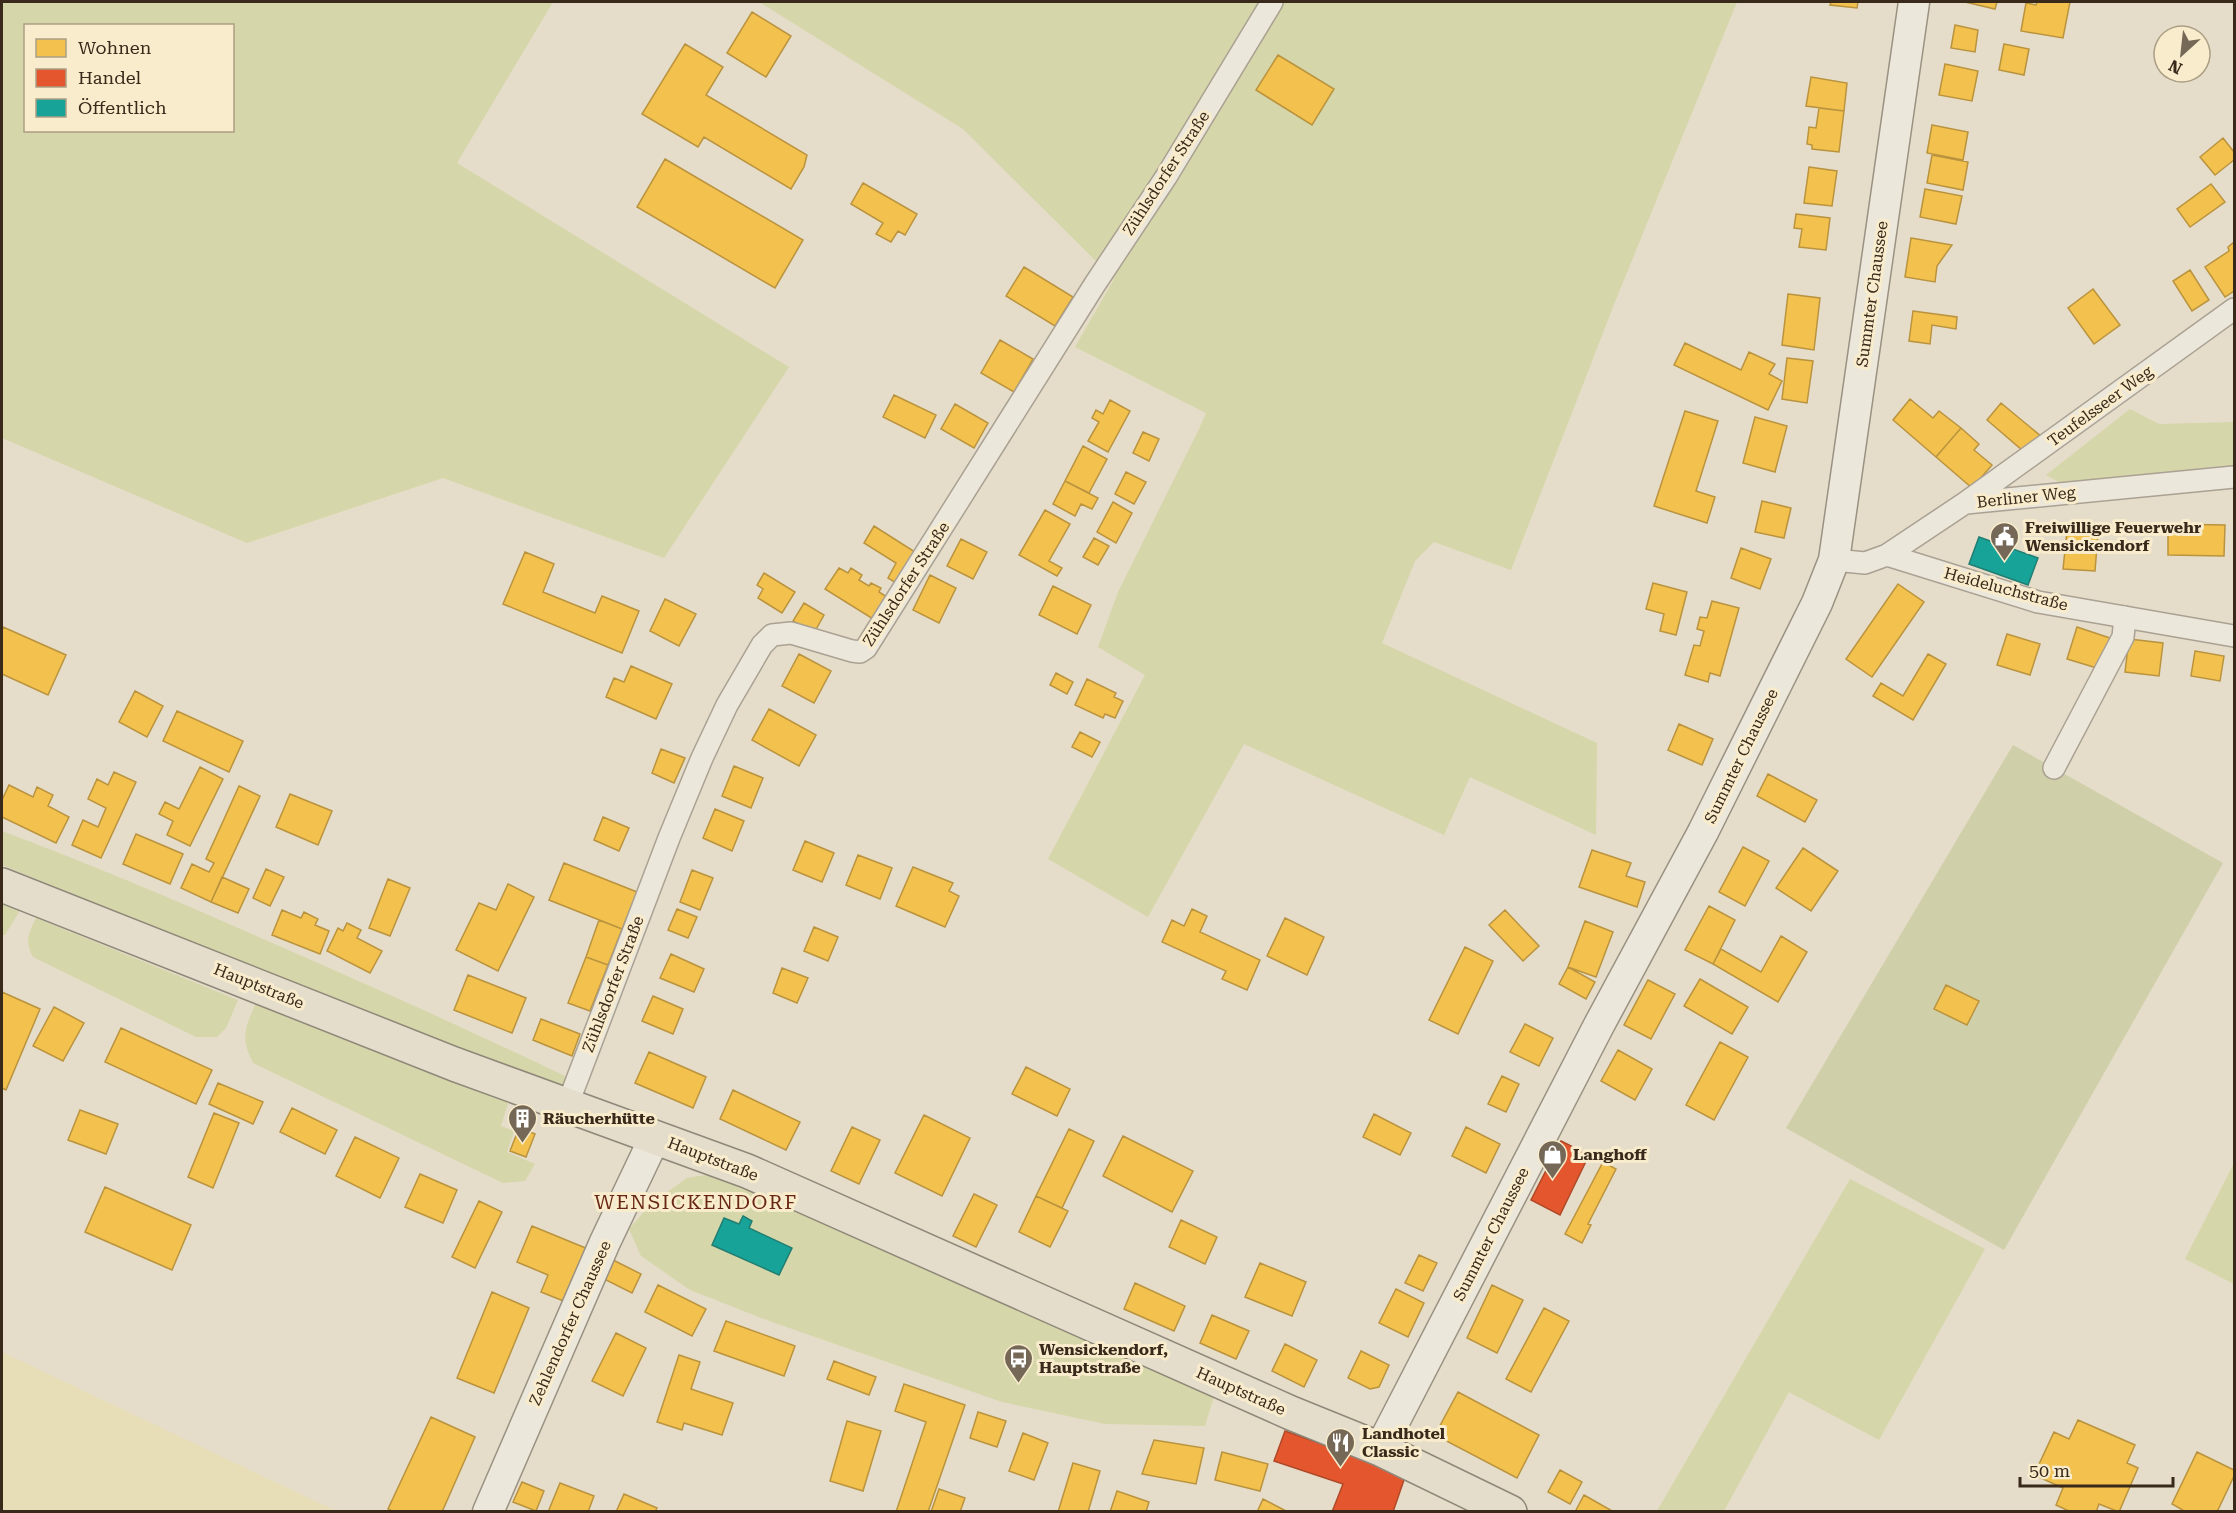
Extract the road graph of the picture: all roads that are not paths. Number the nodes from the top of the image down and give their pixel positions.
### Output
1 (1272, 2) edge
2 (1914, 2) edge
3 (2235, 309) edge
4 (2235, 477) edge
5 (1965, 503) junction
6 (1887, 555) junction
7 (1834, 560) junction
8 (2126, 617) junction
9 (2235, 636) edge
10 (2054, 768) dead end
11 (2, 885) edge
12 (567, 1106) junction
13 (655, 1137) junction
14 (1380, 1449) junction
15 (488, 1512) edge
16 (1510, 1512) edge

1 - 12 street, Zühlsdorfer Straße
2 - 7 main road, Summter Chaussee
3 - 5 street, Teufelsseer Weg
4 - 5 street, Berliner Weg
5 - 6 street, Berliner Weg
6 - 7 street, Berliner Weg
6 - 8 street, Heideluchstraße
7 - 14 main road, Summter Chaussee
8 - 9 street, Heideluchstraße
8 - 10 street
11 - 12 main road, Hauptstraße
12 - 13 main road, Hauptstraße
13 - 14 main road, Hauptstraße
13 - 15 main road, Zehlendorfer Chaussee
14 - 16 main road, Hauptstraße

